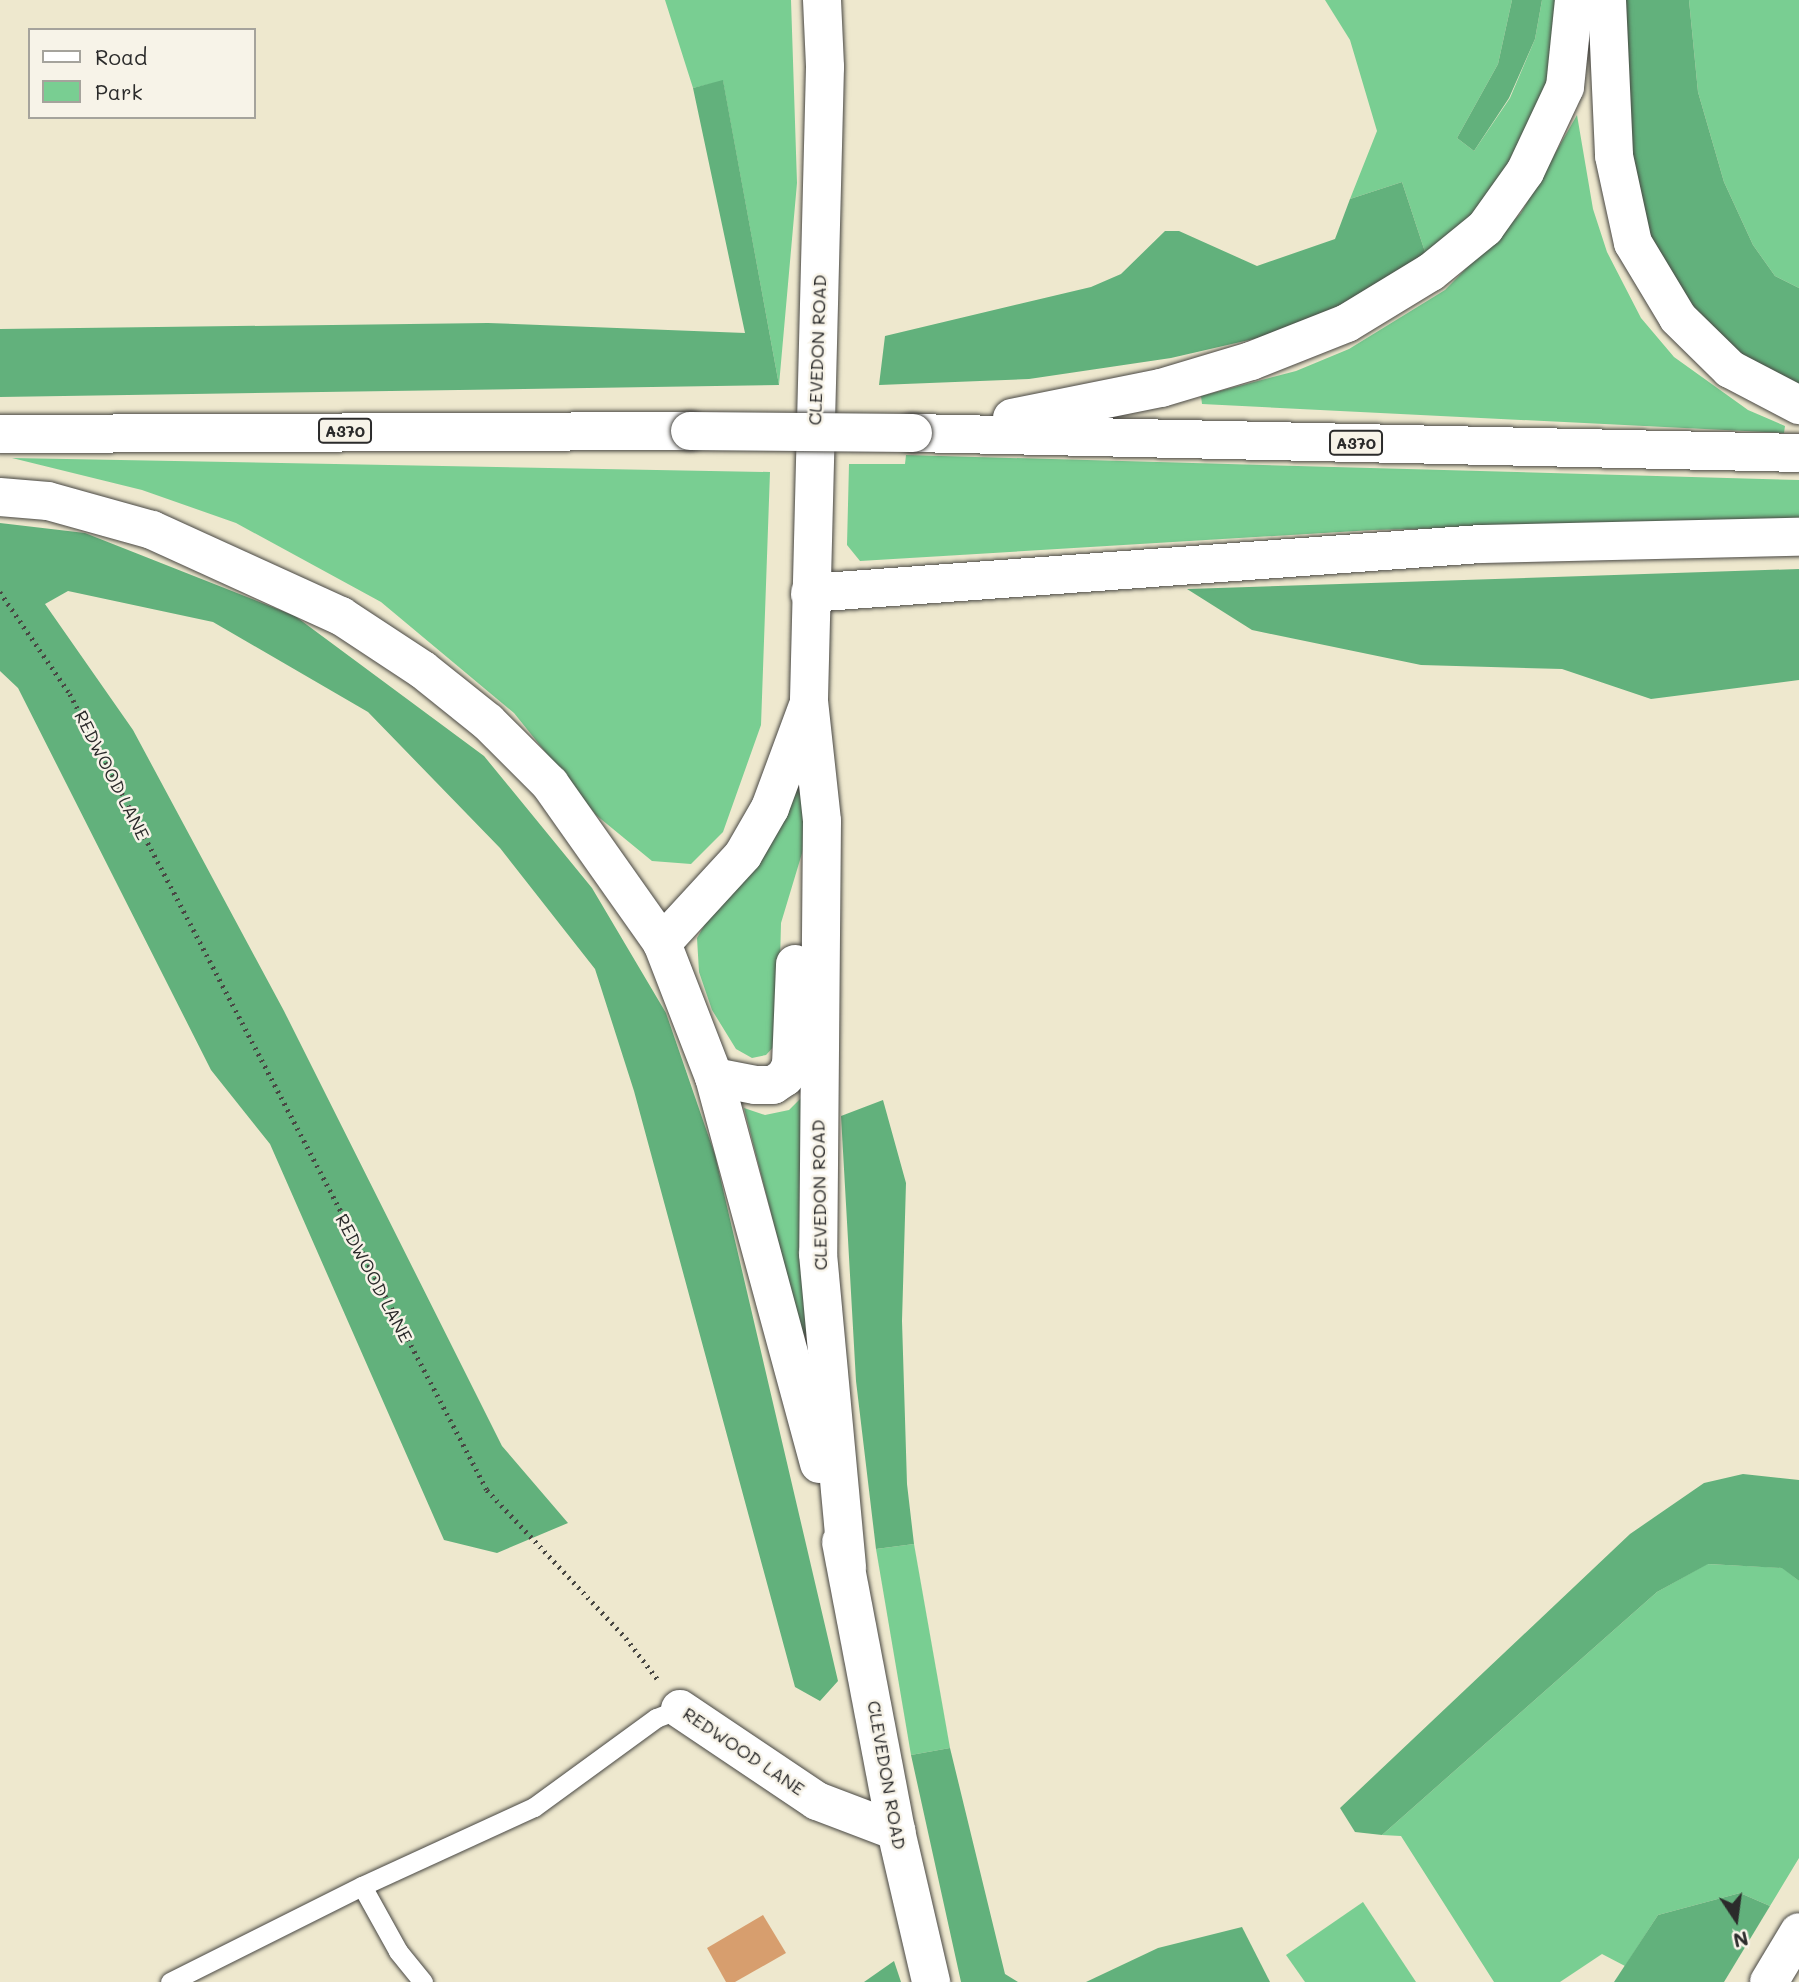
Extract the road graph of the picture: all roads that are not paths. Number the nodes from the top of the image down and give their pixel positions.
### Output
1 (822, 0) edge
2 (1574, 0) edge
3 (1607, 0) edge
4 (1799, 405) edge
5 (913, 433) junction
6 (0, 435) edge
7 (1799, 453) edge
8 (0, 497) edge
9 (1799, 537) edge
10 (810, 593) junction
11 (809, 701) junction
12 (822, 821) junction
13 (662, 943) junction
14 (714, 1077) junction
15 (847, 1567) junction
16 (680, 1709) joint
17 (896, 1831) junction
18 (362, 1886) junction
19 (1799, 1931) edge
20 (170, 1982) edge
21 (423, 1982) edge
22 (931, 1982) edge
23 (1769, 1982) edge

1 - 10 main road, CLEVEDON ROAD
2 - 5 main road
3 - 4 main road
5 - 6 main road, A370, bridge
5 - 7 main road, A370
8 - 13 main road
9 - 10 main road
10 - 11 main road, CLEVEDON ROAD
11 - 12 main road, CLEVEDON ROAD
11 - 13 main road, CLEVEDON ROAD
12 - 14 main road, CLEVEDON ROAD
12 - 15 main road, CLEVEDON ROAD
13 - 14 main road, CLEVEDON ROAD
14 - 15 main road, CLEVEDON ROAD
15 - 17 main road, CLEVEDON ROAD
16 - 17 main road, REDWOOD LANE
16 - 18 lane
17 - 22 main road, CLEVEDON ROAD
18 - 20 lane
18 - 21 lane
19 - 23 main road

